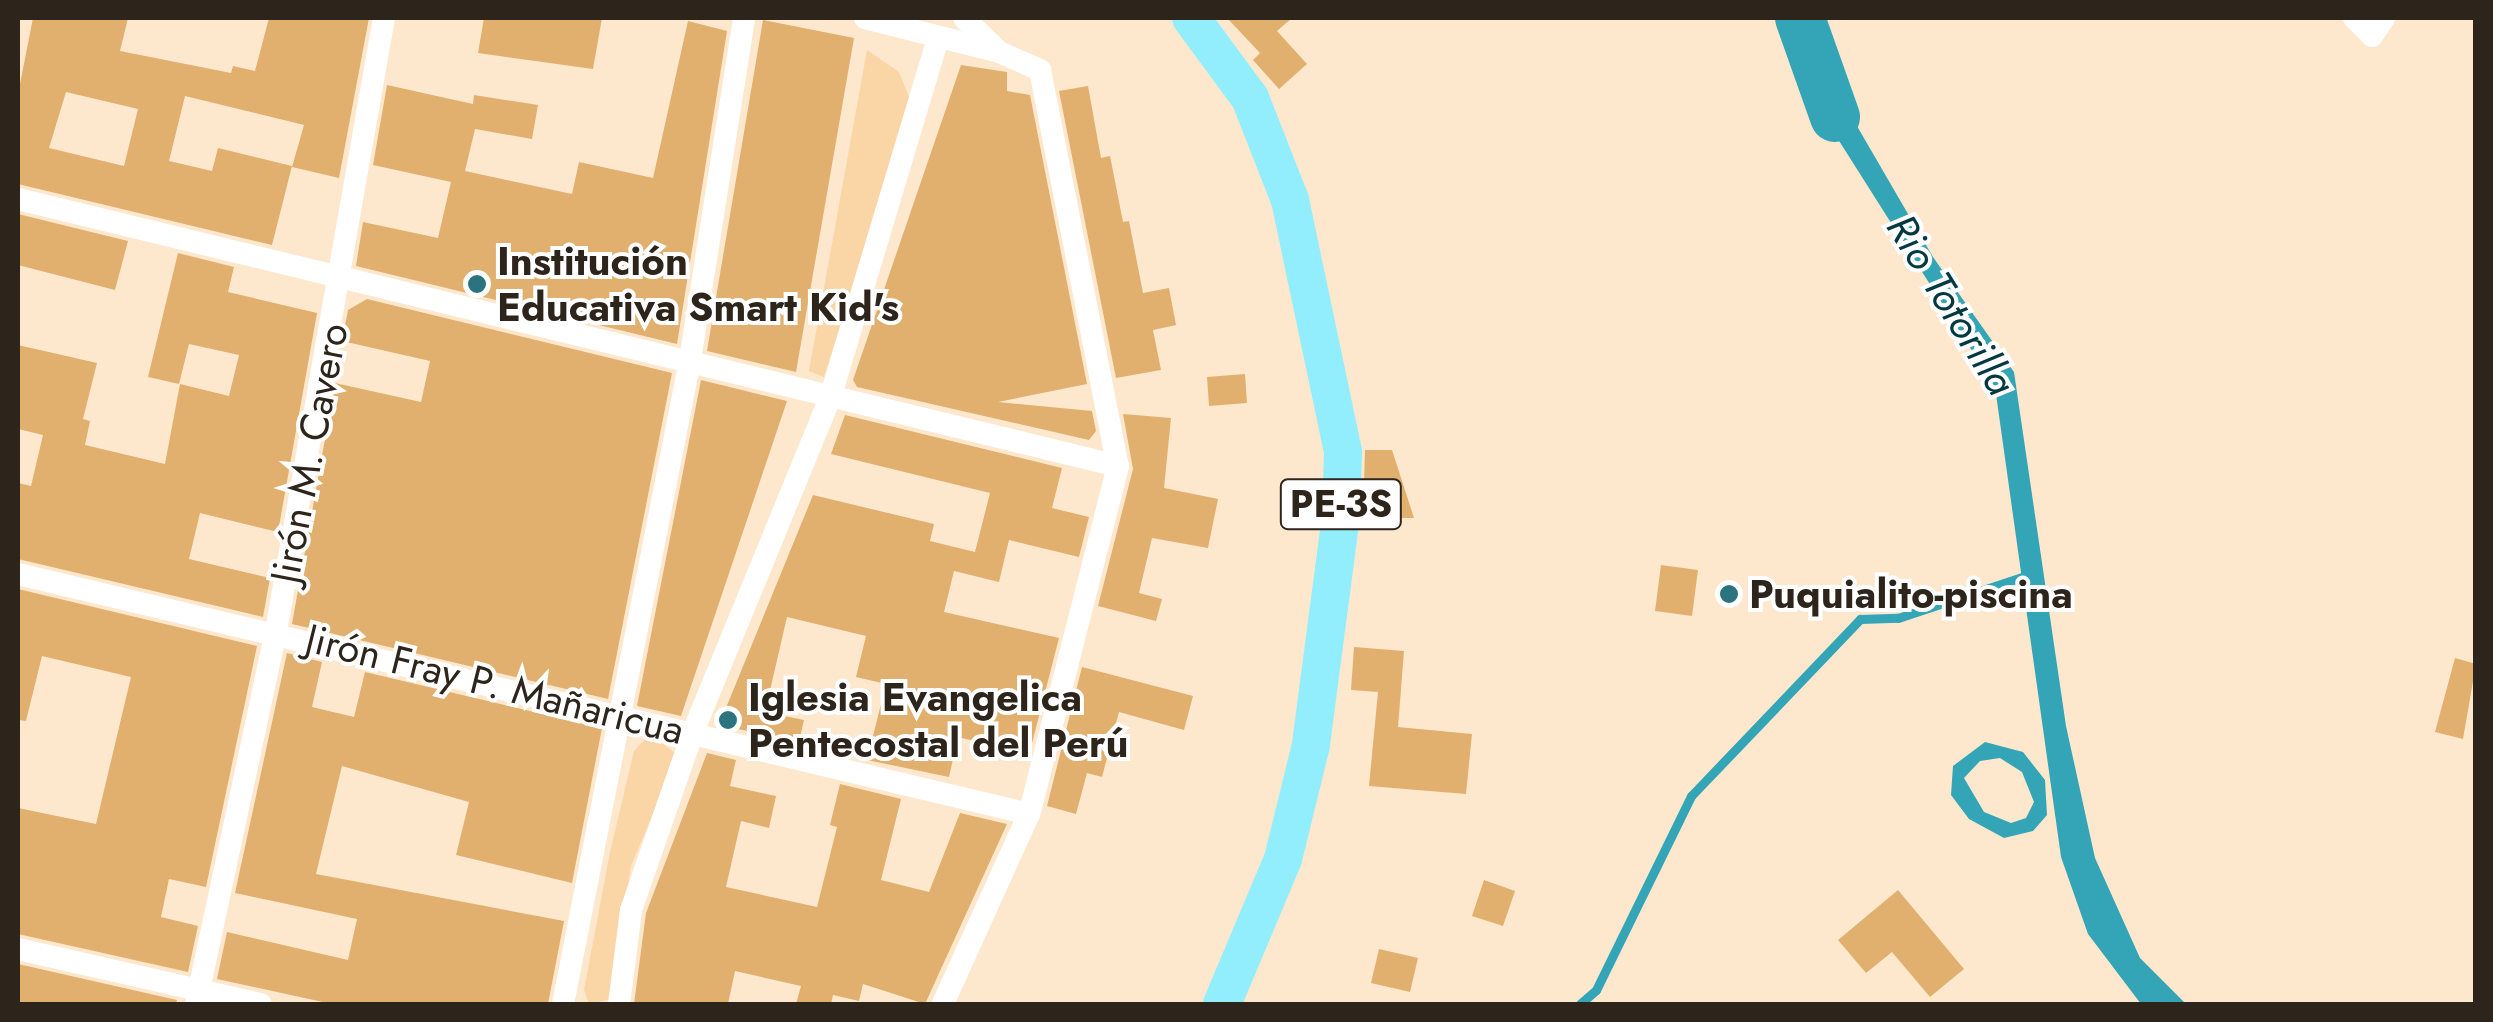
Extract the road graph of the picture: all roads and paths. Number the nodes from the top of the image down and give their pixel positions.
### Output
1 (384, 18) edge
2 (744, 18) edge
3 (865, 18) edge
4 (964, 18) edge
5 (1191, 18) edge
6 (2354, 18) edge
7 (2384, 18) edge
8 (937, 41) junction
9 (999, 52) junction
10 (18, 199) edge
11 (342, 276) junction
12 (690, 360) junction
13 (831, 395) junction
14 (1118, 466) junction
15 (18, 574) edge
16 (276, 631) junction
17 (618, 716) junction
18 (693, 732) junction
19 (1029, 814) junction
20 (18, 949) edge
21 (198, 998) edge
22 (261, 1004) edge
23 (563, 1004) edge
24 (619, 1004) edge
25 (943, 1004) edge
26 (1222, 1004) edge

1 - 11 street, Jirón M. Cavero
2 - 12 street
3 - 8 street
4 - 9 street
5 - 26 highway, PE-3S
6 - 7 street
8 - 9 street
8 - 13 street
9 - 14 street
10 - 11 street
11 - 12 street
11 - 16 street, Jirón M. Cavero
12 - 13 street
12 - 17 street
13 - 14 street
13 - 18 street
14 - 19 street
15 - 16 street, Jirón Fray P. Mañaricua
16 - 17 street, Jirón Fray P. Mañaricua
16 - 21 street, Jirón M. Cavero
17 - 18 street, Jirón Fray P. Mañaricua
17 - 23 street
18 - 19 street, Jirón Fray P. Mañaricua
18 - 24 street
19 - 25 street
20 - 21 street
21 - 22 street

